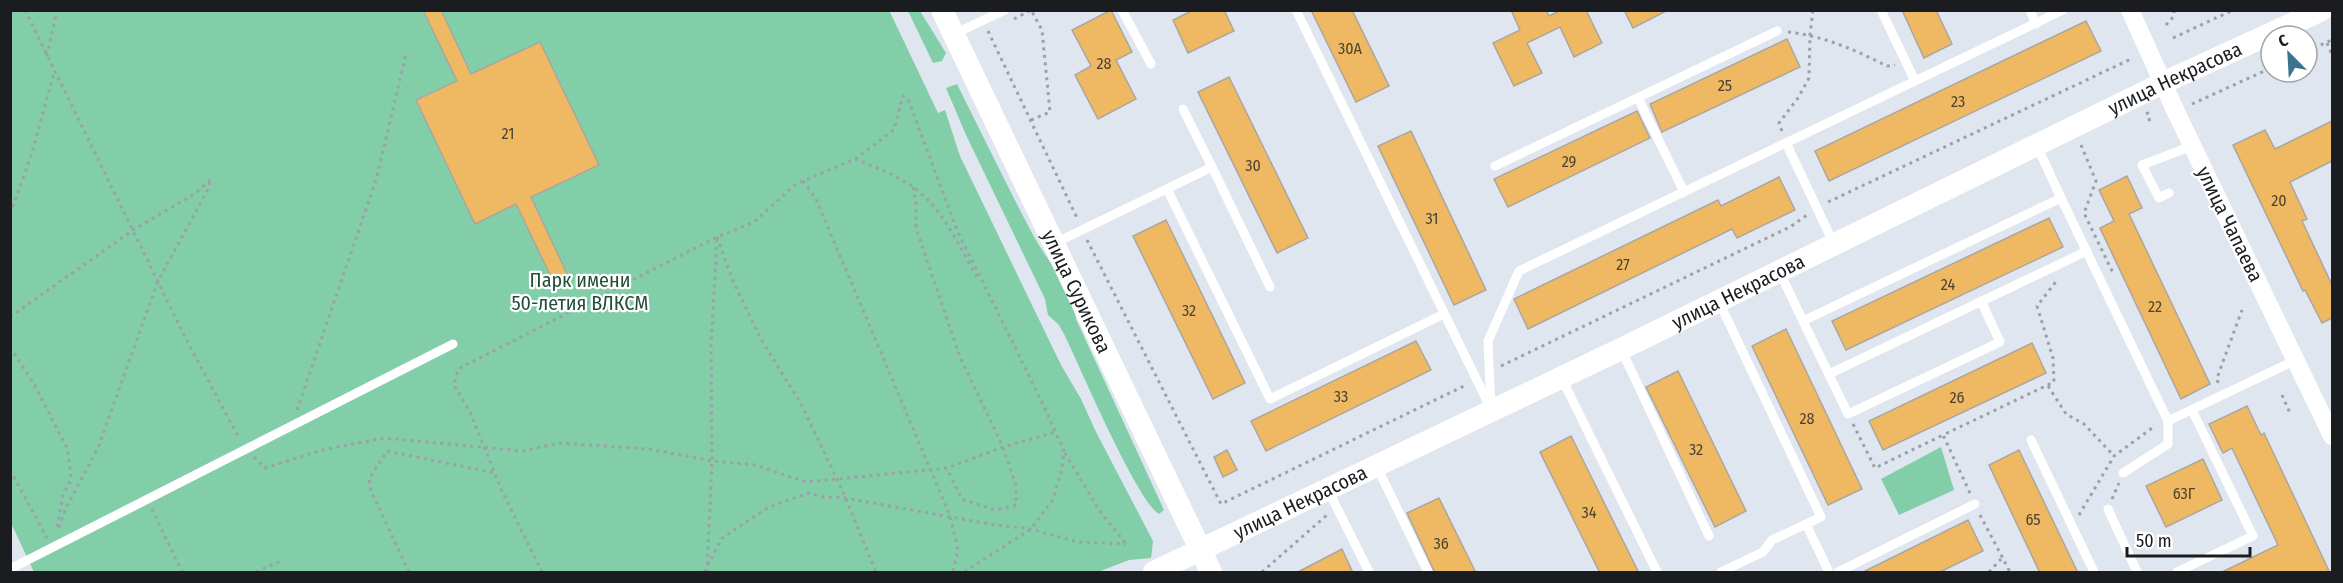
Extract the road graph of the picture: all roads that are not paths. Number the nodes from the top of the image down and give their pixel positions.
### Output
1 (942, 10) edge
2 (1005, 10) edge
3 (1122, 10) edge
4 (1296, 10) edge
5 (1881, 10) edge
6 (2030, 10) edge
7 (2063, 10) edge
8 (2130, 10) edge
9 (2322, 10) edge
10 (2036, 24) junction
11 (1777, 31) road end
12 (954, 34) junction
13 (1151, 64) dead end
14 (1915, 81) junction
15 (2163, 83) junction
16 (1638, 98) junction
17 (1183, 109) dead end
18 (1786, 143) junction
19 (2037, 146) junction
20 (2192, 146) junction
21 (1495, 166) dead end
22 (1212, 167) junction
23 (1167, 189) junction
24 (1684, 192) junction
25 (2169, 193) dead end
26 (2061, 198) junction
27 (1053, 244) junction
28 (1835, 245) junction
29 (2087, 250) junction
30 (1780, 272) junction
31 (1270, 287) dead end
32 (1981, 301) junction
33 (1719, 302) junction
34 (1444, 314) junction
35 (1803, 321) junction
36 (453, 344) dead end
37 (1621, 349) junction
38 (2296, 360) junction
39 (1829, 374) junction
40 (1562, 378) junction
41 (1491, 410) junction
42 (2192, 410) junction
43 (2168, 421) junction
44 (2332, 436) edge
45 (2031, 440) dead end
46 (1376, 466) junction
47 (2123, 473) road end
48 (1328, 490) junction
49 (1975, 504) road end
50 (2108, 509) road end
51 (1806, 524) junction
52 (1709, 536) dead end
53 (1200, 550) junction
54 (10, 568) edge
55 (1154, 573) edge
56 (1210, 573) edge
57 (1369, 573) edge
58 (1428, 573) edge
59 (1657, 573) edge
60 (1721, 573) edge
61 (1829, 573) edge
62 (1838, 573) edge
63 (2094, 573) edge
64 (2137, 573) edge
65 (2177, 573) edge

1 - 12 street, улица Сурикова
2 - 12 lane
3 - 13 lane
4 - 34 lane
5 - 14 lane
6 - 10 lane
7 - 10 lane
8 - 15 street, улица Чапаева
9 - 15 street, улица Некрасова
10 - 14 lane
11 - 16 lane
12 - 27 street, улица Сурикова
14 - 18 lane
15 - 19 street, улица Некрасова
15 - 20 street, улица Чапаева
16 - 21 lane
16 - 24 lane
17 - 22 lane
18 - 24 lane
18 - 28 lane
19 - 26 lane
19 - 28 street, улица Некрасова
20 - 25 lane
20 - 38 street, улица Чапаева
22 - 23 lane
22 - 31 lane
23 - 27 lane
23 - 34 lane
24 - 41 lane
26 - 29 lane
26 - 35 lane
27 - 53 street, улица Сурикова
28 - 30 street, улица Некрасова
29 - 32 lane
29 - 43 lane
30 - 33 street, улица Некрасова
30 - 35 lane
32 - 39 lane
32 - 39 lane
33 - 37 street, улица Некрасова
33 - 51 lane
34 - 41 lane
35 - 39 lane
36 - 54 lane
37 - 40 street, улица Некрасова
37 - 52 lane
38 - 42 lane
38 - 44 street, улица Чапаева
40 - 41 street, улица Некрасова
40 - 59 lane
41 - 46 street, улица Некрасова
42 - 43 lane
42 - 65 lane
43 - 47 lane
45 - 63 lane
46 - 48 street, улица Некрасова
46 - 58 lane
48 - 53 street, улица Некрасова
48 - 57 lane
49 - 62 lane
50 - 64 lane
51 - 60 lane
51 - 61 lane
53 - 55 street, улица Некрасова
53 - 56 street, улица Сурикова

